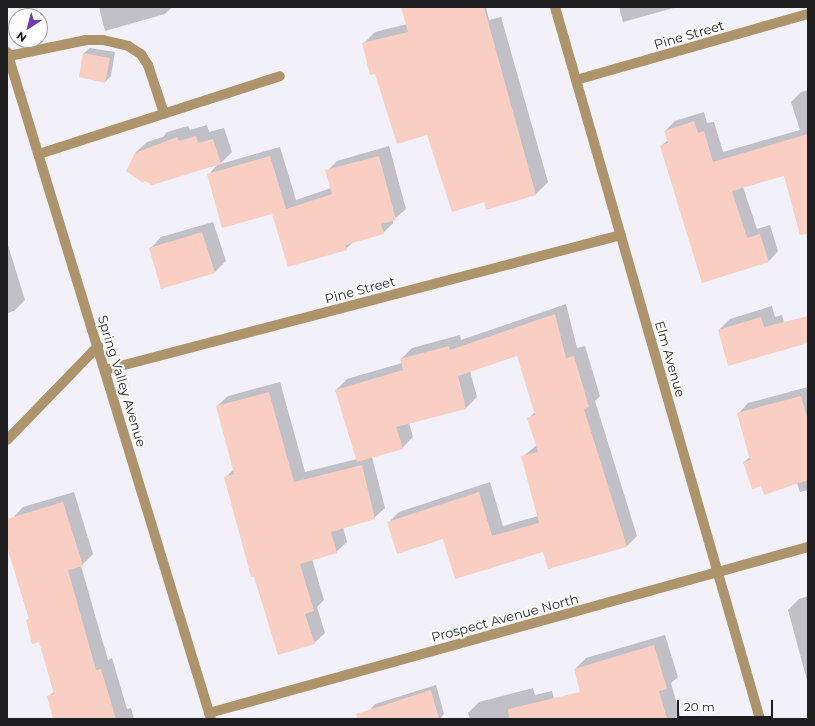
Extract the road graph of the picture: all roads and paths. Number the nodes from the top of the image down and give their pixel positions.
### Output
1 (556, 7) edge
2 (808, 14) edge
3 (8, 54) edge
4 (280, 76) dead end
5 (576, 80) junction
6 (164, 113) junction
7 (39, 154) junction
8 (621, 235) junction
9 (98, 346) junction
10 (105, 370) junction
11 (7, 440) edge
12 (808, 547) edge
13 (718, 573) junction
14 (210, 716) edge
15 (760, 719) edge

1 - 5 street, Elm Avenue
2 - 5 street, Pine Street
3 - 6 street
3 - 7 street, Spring Valley Avenue
4 - 6 street
5 - 8 street, Elm Avenue
6 - 7 street
7 - 9 street, Spring Valley Avenue
8 - 10 street, Pine Street
8 - 13 street, Elm Avenue
9 - 10 street, Spring Valley Avenue
9 - 11 street
10 - 14 street, Spring Valley Avenue
12 - 13 street, Prospect Avenue North
13 - 14 street, Prospect Avenue North
13 - 15 street, Elm Avenue

